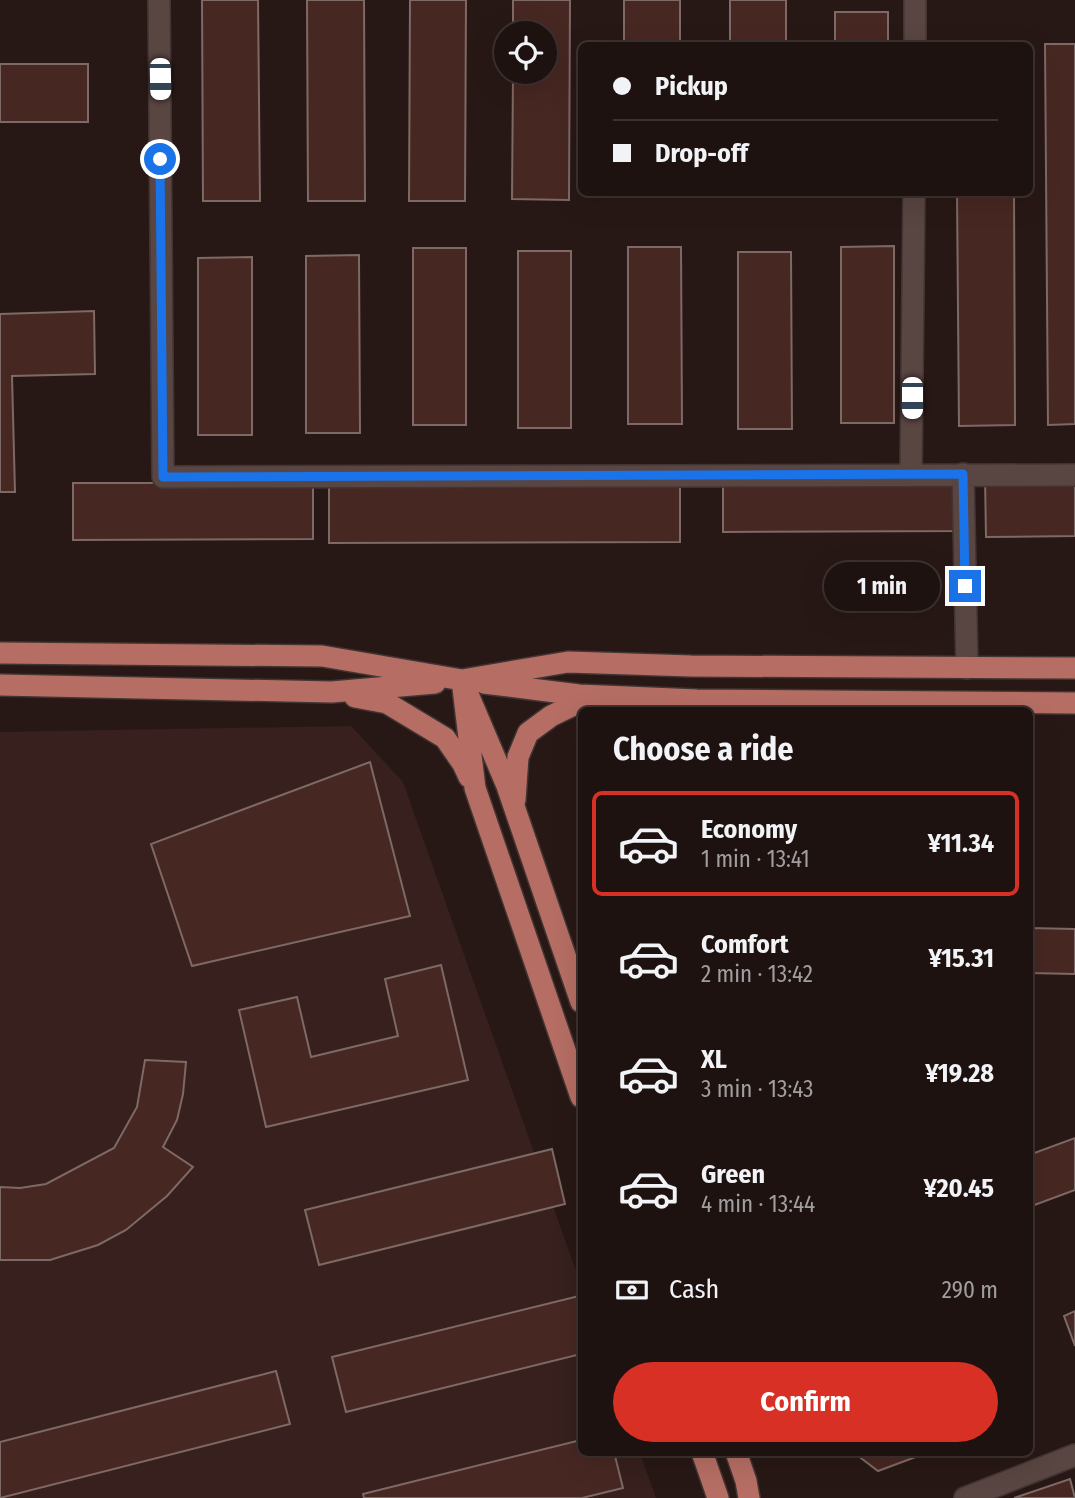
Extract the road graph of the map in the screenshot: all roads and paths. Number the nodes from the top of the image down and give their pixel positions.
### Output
1 (159, 0) edge
2 (915, 0) edge
3 (915, 42) edge
4 (914, 196) edge
5 (963, 474) junction
6 (911, 475) junction
7 (1075, 475) edge
8 (0, 653) edge
9 (967, 668) junction
10 (1075, 668) edge
11 (462, 680) junction
12 (0, 685) edge
13 (332, 692) junction
14 (592, 695) junction
15 (1075, 703) edge
16 (481, 804) junction
17 (514, 809) junction
18 (578, 994) edge
19 (578, 1088) edge
20 (1075, 1455) edge
21 (703, 1456) edge
22 (737, 1456) edge
23 (718, 1498) edge
24 (749, 1498) edge
25 (965, 1498) edge

1 - 6 street
2 - 3 street
4 - 6 street
5 - 6 street
5 - 7 street
5 - 9 street
8 - 11 main road
9 - 10 main road
9 - 11 main road
11 - 13 main road
11 - 14 main road
11 - 16 main road
11 - 17 main road
12 - 13 main road
13 - 16 main road
14 - 15 main road
14 - 17 main road
16 - 19 main road
17 - 18 main road
20 - 25 street
21 - 23 main road
22 - 24 main road

